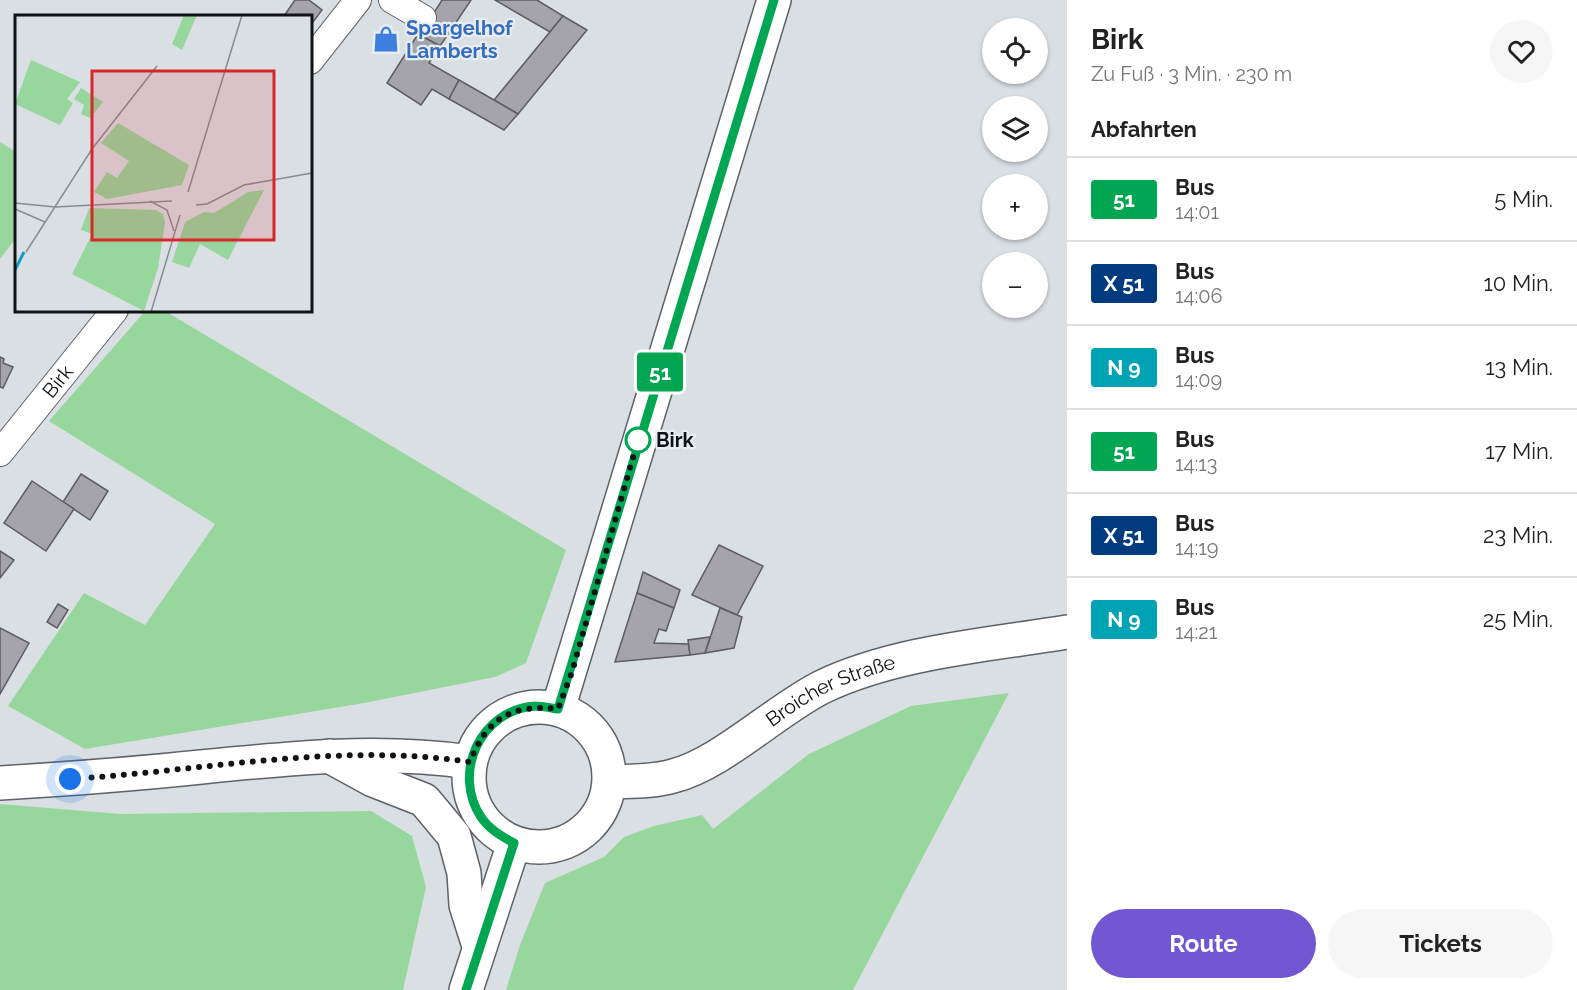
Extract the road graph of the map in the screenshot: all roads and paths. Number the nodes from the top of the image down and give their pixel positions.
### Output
1 (358, 0) edge
2 (392, 0) edge
3 (774, 0) edge
4 (423, 18) dead end
5 (312, 58) edge
6 (113, 312) edge
7 (0, 453) edge
8 (1067, 632) edge
9 (558, 709) junction
10 (326, 755) junction
11 (470, 762) junction
12 (610, 782) junction
13 (0, 783) edge
14 (514, 843) junction
15 (479, 946) junction
16 (466, 990) edge

1 - 5 street
2 - 4 street
3 - 9 main road
6 - 7 street, Birk
8 - 12 main road, Broicher Straße
9 - 11 main road
9 - 12 main road
10 - 11 main road
10 - 13 main road
10 - 15 main road
11 - 14 main road
12 - 14 main road
14 - 15 main road
15 - 16 main road

